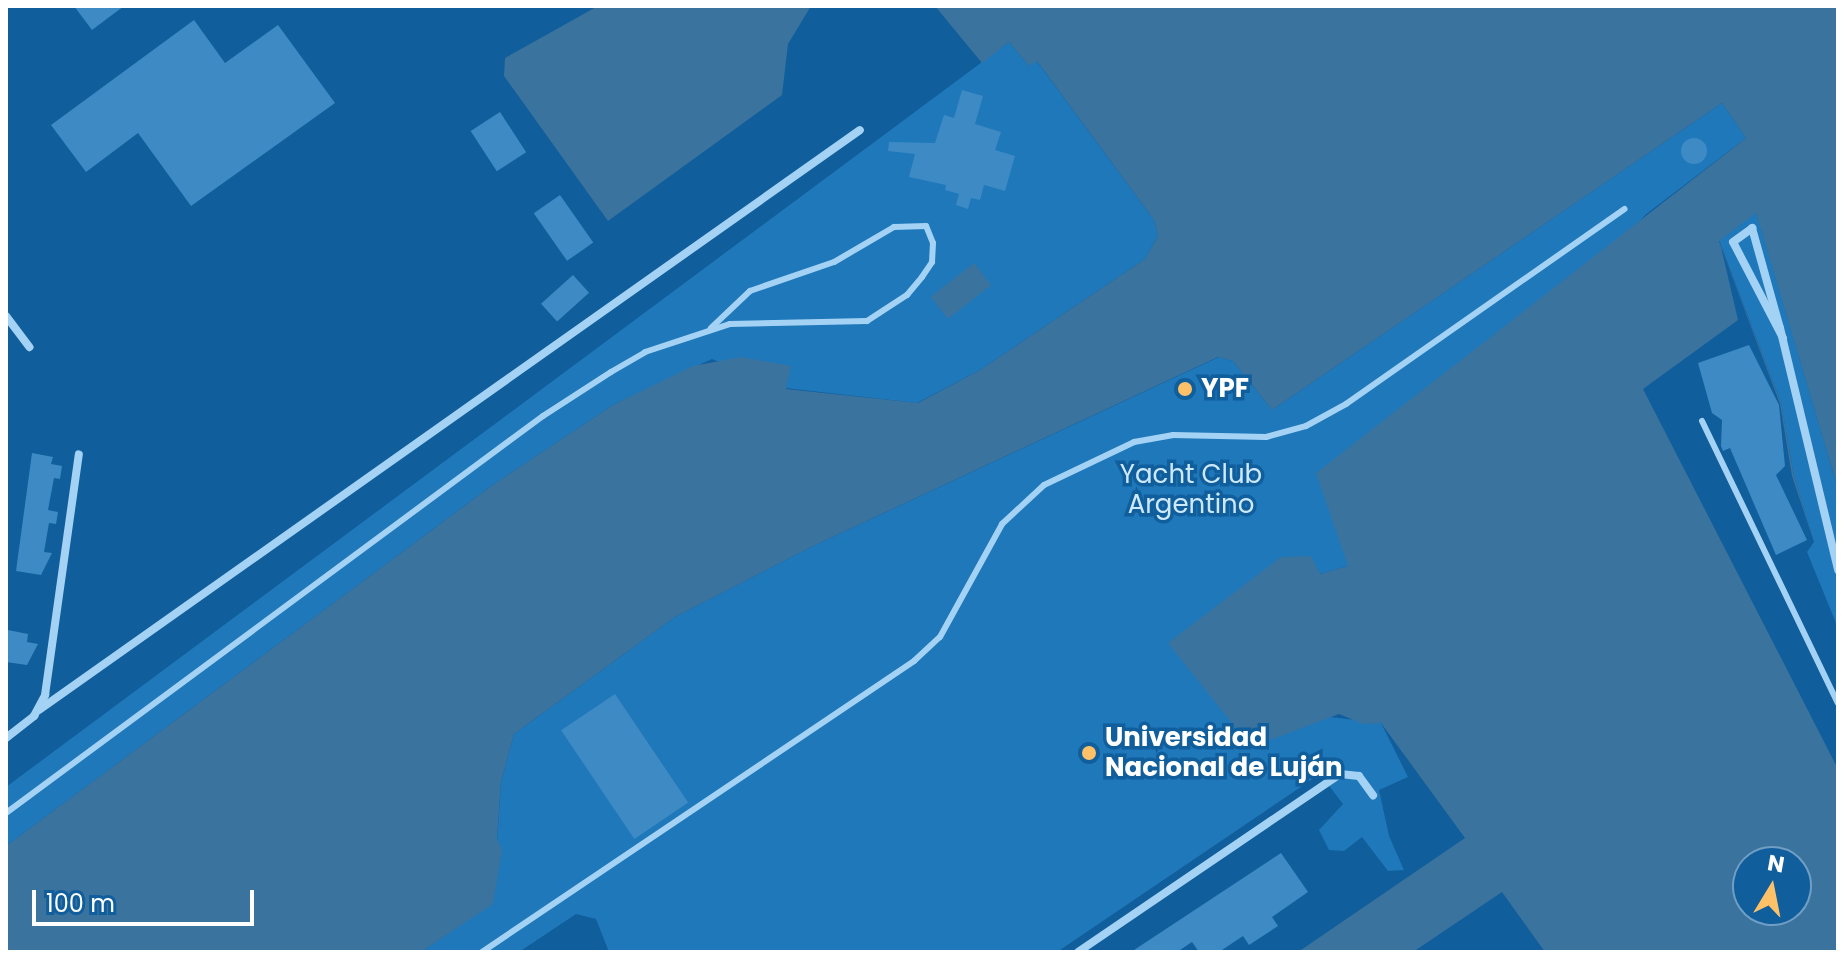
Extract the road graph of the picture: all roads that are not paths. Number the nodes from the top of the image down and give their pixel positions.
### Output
1 (860, 130) dead end
2 (1624, 209) dead end
3 (6, 316) edge
4 (711, 328) junction
5 (1783, 338) junction
6 (29, 347) dead end
7 (1702, 421) dead end
8 (79, 454) dead end
9 (1838, 570) edge
10 (1838, 703) edge
11 (39, 710) junction
12 (6, 738) edge
13 (1373, 795) dead end
14 (6, 813) edge
15 (482, 952) edge
16 (1078, 952) edge

1 - 11 street
2 - 15 lane
3 - 6 street
4 - 4 lane
4 - 14 lane
5 - 5 street
5 - 9 street
7 - 10 lane
8 - 11 street
11 - 12 street
13 - 16 street

